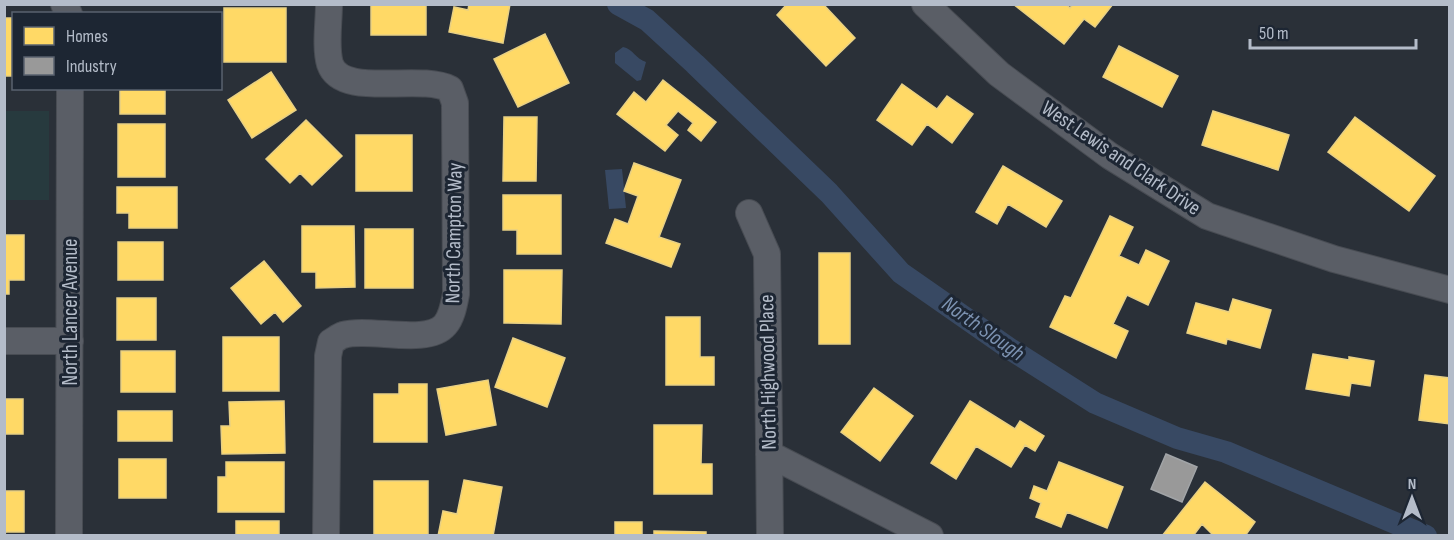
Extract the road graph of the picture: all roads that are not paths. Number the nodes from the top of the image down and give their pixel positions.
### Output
1 (329, 4) edge
2 (925, 4) edge
3 (70, 90) edge
4 (748, 213) dead end
5 (1449, 290) edge
6 (4, 341) edge
7 (70, 341) junction
8 (769, 454) junction
9 (69, 536) edge
10 (326, 536) edge
11 (770, 536) edge
12 (930, 536) edge

1 - 10 street, North Campton Way
2 - 5 street, West Lewis and Clark Drive
3 - 7 street, North Lancer Avenue
4 - 8 street, North Highwood Place
6 - 7 street
7 - 9 street, North Lancer Avenue
8 - 11 street, North Highwood Place
8 - 12 street

